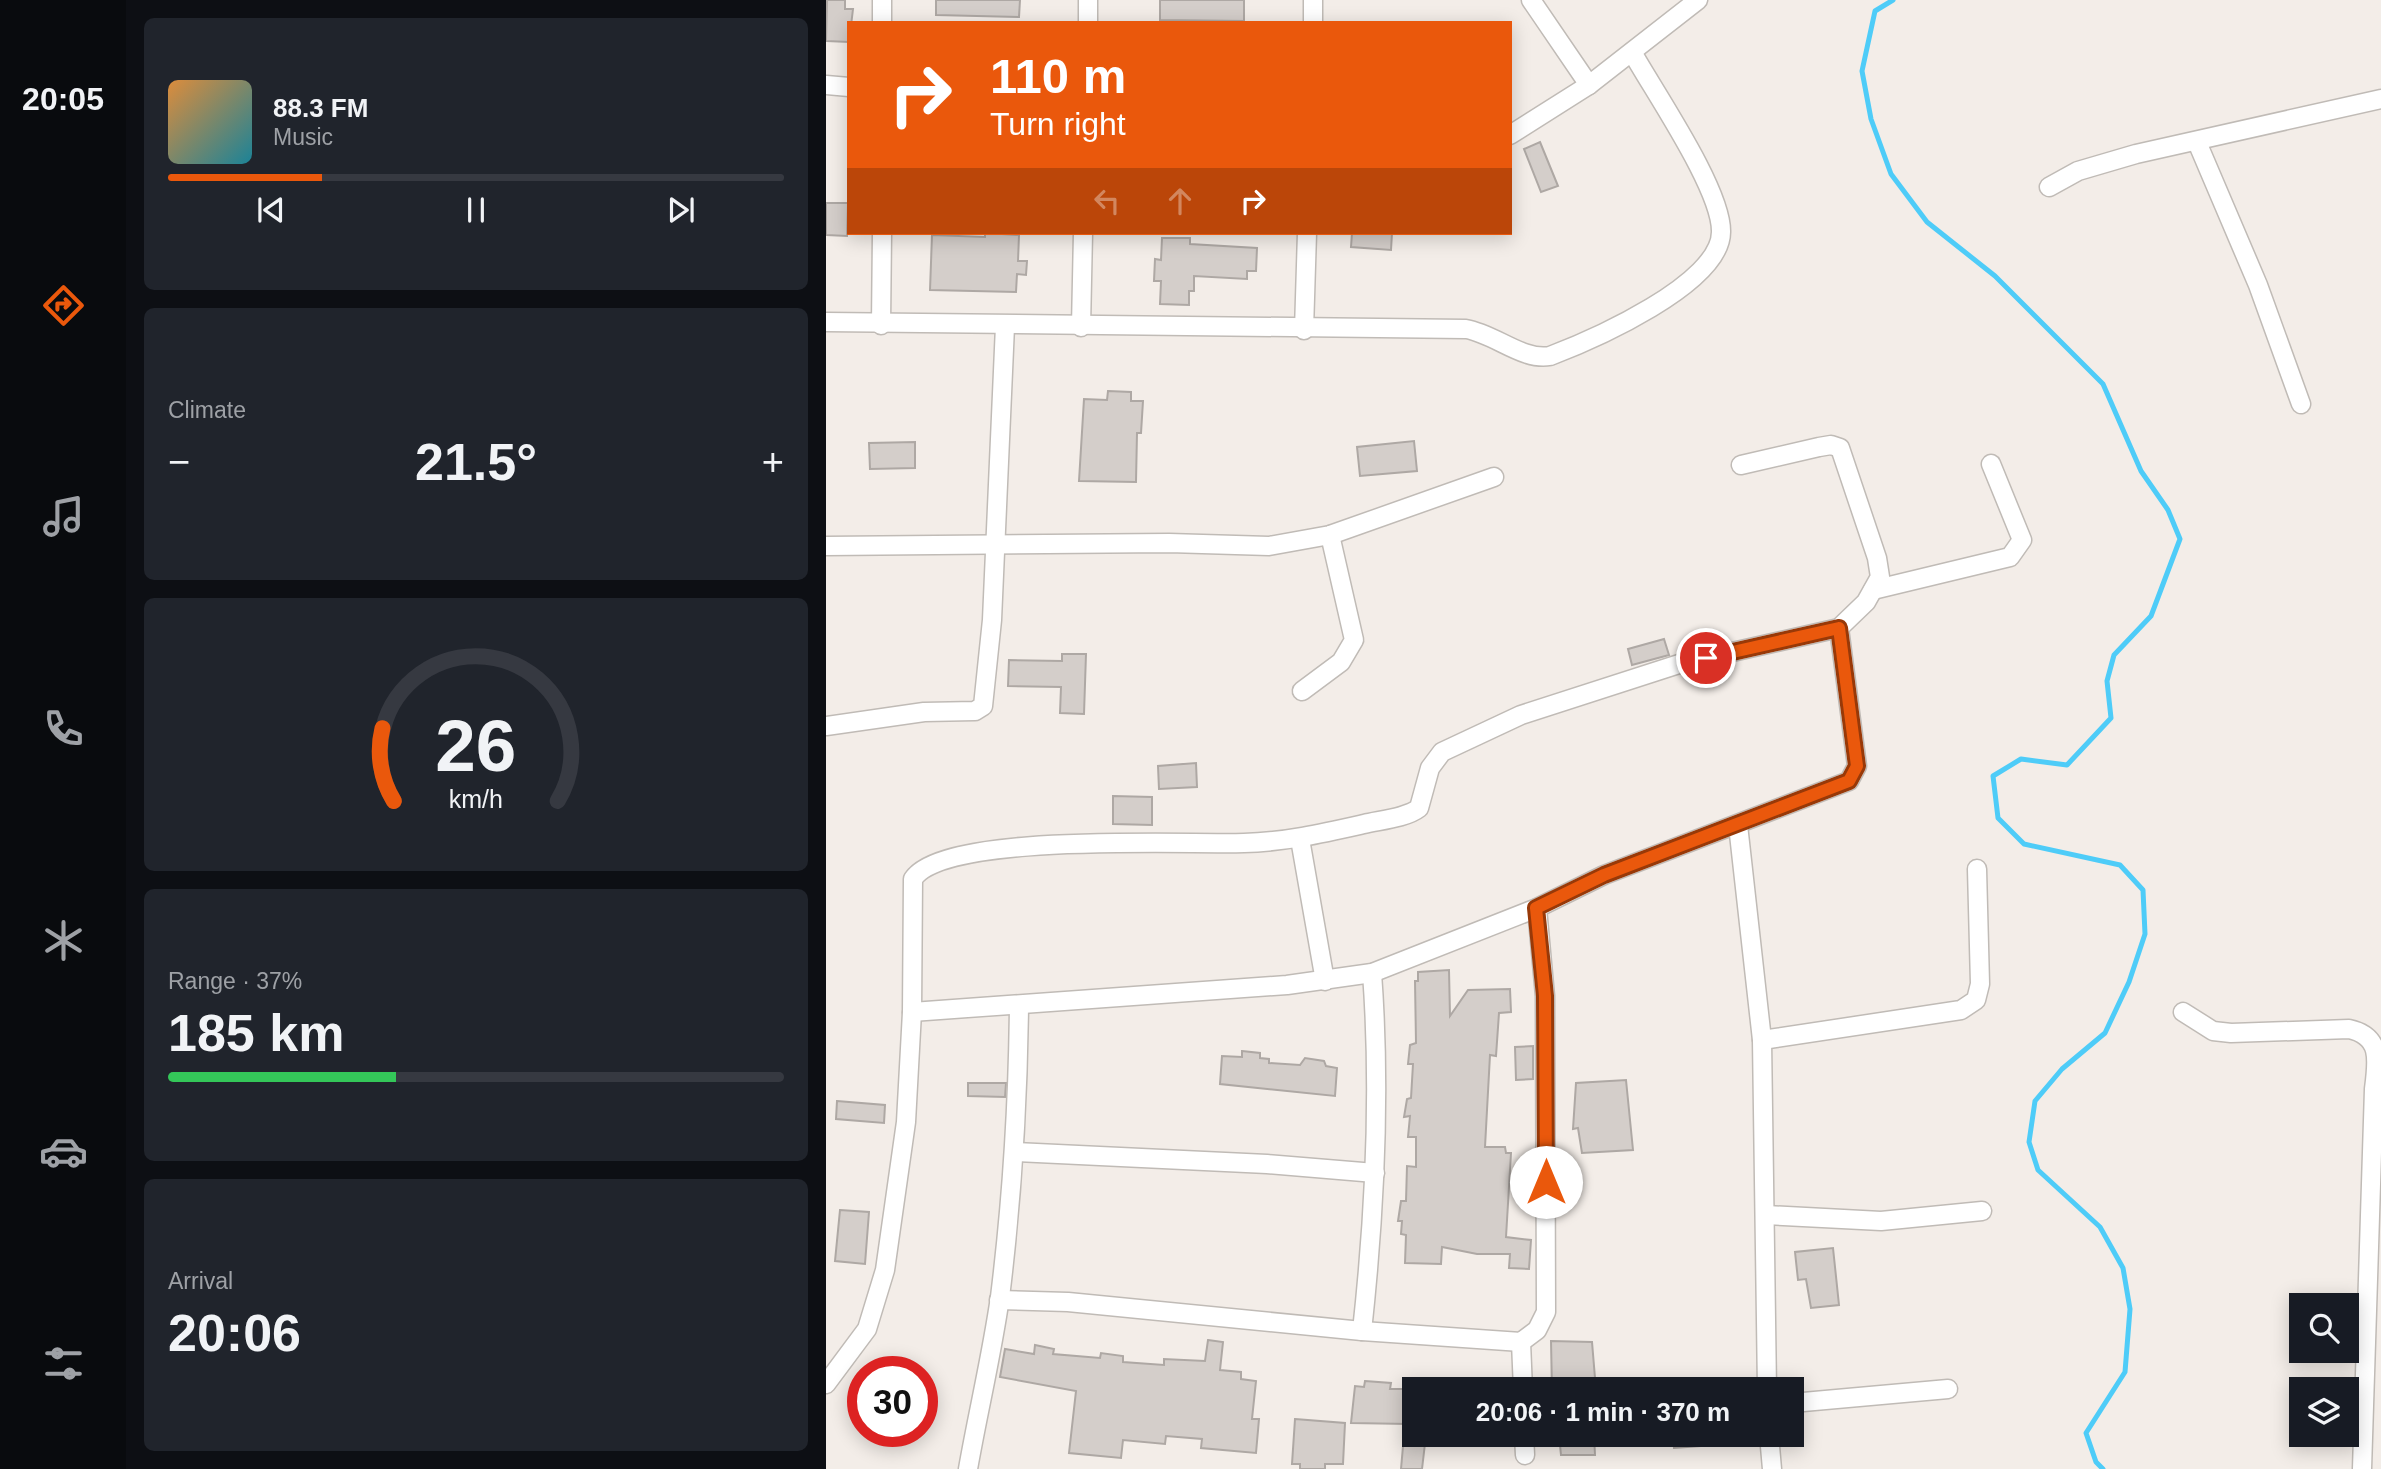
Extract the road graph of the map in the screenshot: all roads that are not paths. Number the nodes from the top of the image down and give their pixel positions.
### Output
1 (882, 0) edge
2 (1088, 0) edge
3 (1313, 0) edge
4 (1531, 0) edge
5 (1698, 0) edge
6 (882, 21) edge
7 (1088, 21) edge
8 (1313, 21) edge
9 (1632, 52) junction
10 (826, 85) edge
11 (1590, 85) junction
12 (847, 87) edge
13 (2381, 99) edge
14 (1512, 134) edge
15 (2197, 142) junction
16 (2049, 187) dead end
17 (882, 235) edge
18 (1083, 235) edge
19 (1307, 235) edge
20 (826, 322) edge
21 (881, 325) junction
22 (1005, 326) junction
23 (1081, 327) junction
24 (1304, 330) junction
25 (2301, 404) dead end
26 (1991, 464) dead end
27 (1741, 465) dead end
28 (1494, 477) dead end
29 (1330, 535) junction
30 (993, 544) junction
31 (826, 546) edge
32 (1873, 590) junction
33 (1839, 628) junction
34 (1303, 691) dead end
35 (826, 726) edge
36 (1738, 825) junction
37 (1300, 839) junction
38 (1977, 869) dead end
39 (1536, 908) junction
40 (1372, 973) junction
41 (1325, 981) junction
42 (1019, 1006) junction
43 (2183, 1012) dead end
44 (912, 1013) junction
45 (1762, 1040) junction
46 (1015, 1152) junction
47 (1375, 1173) junction
48 (1982, 1211) dead end
49 (1766, 1215) junction
50 (999, 1300) junction
51 (1362, 1331) junction
52 (1521, 1342) junction
53 (1522, 1377) edge
54 (1767, 1377) edge
55 (826, 1384) edge
56 (1948, 1389) dead end
57 (1804, 1402) edge
58 (1525, 1447) edge
59 (1770, 1447) edge
60 (1525, 1455) dead end
61 (968, 1469) edge
62 (1772, 1469) edge
63 (2362, 1469) edge

1 - 6 street
2 - 7 street
3 - 8 street
4 - 11 street
5 - 9 street
9 - 11 street
9 - 24 street
10 - 12 street
11 - 14 street
13 - 15 street
15 - 16 street
15 - 25 street
17 - 21 street
18 - 23 street
19 - 24 street
20 - 21 street
21 - 22 street
22 - 23 street
22 - 30 street
23 - 24 street
26 - 32 street
27 - 32 street
28 - 29 street
29 - 30 street
29 - 34 street
30 - 31 street
30 - 35 street
32 - 33 street
33 - 36 street
33 - 37 street
36 - 39 street
36 - 45 street
37 - 41 street
37 - 44 street
38 - 45 street
39 - 40 street
39 - 52 street
40 - 41 street
40 - 47 street
41 - 42 street
42 - 44 street
42 - 46 street
43 - 63 street
44 - 55 street
45 - 49 street
46 - 47 street
46 - 50 street
47 - 51 street
48 - 49 street
49 - 54 street
50 - 51 street
50 - 61 street
51 - 52 street
52 - 53 street
56 - 57 street
58 - 60 street
59 - 62 street

